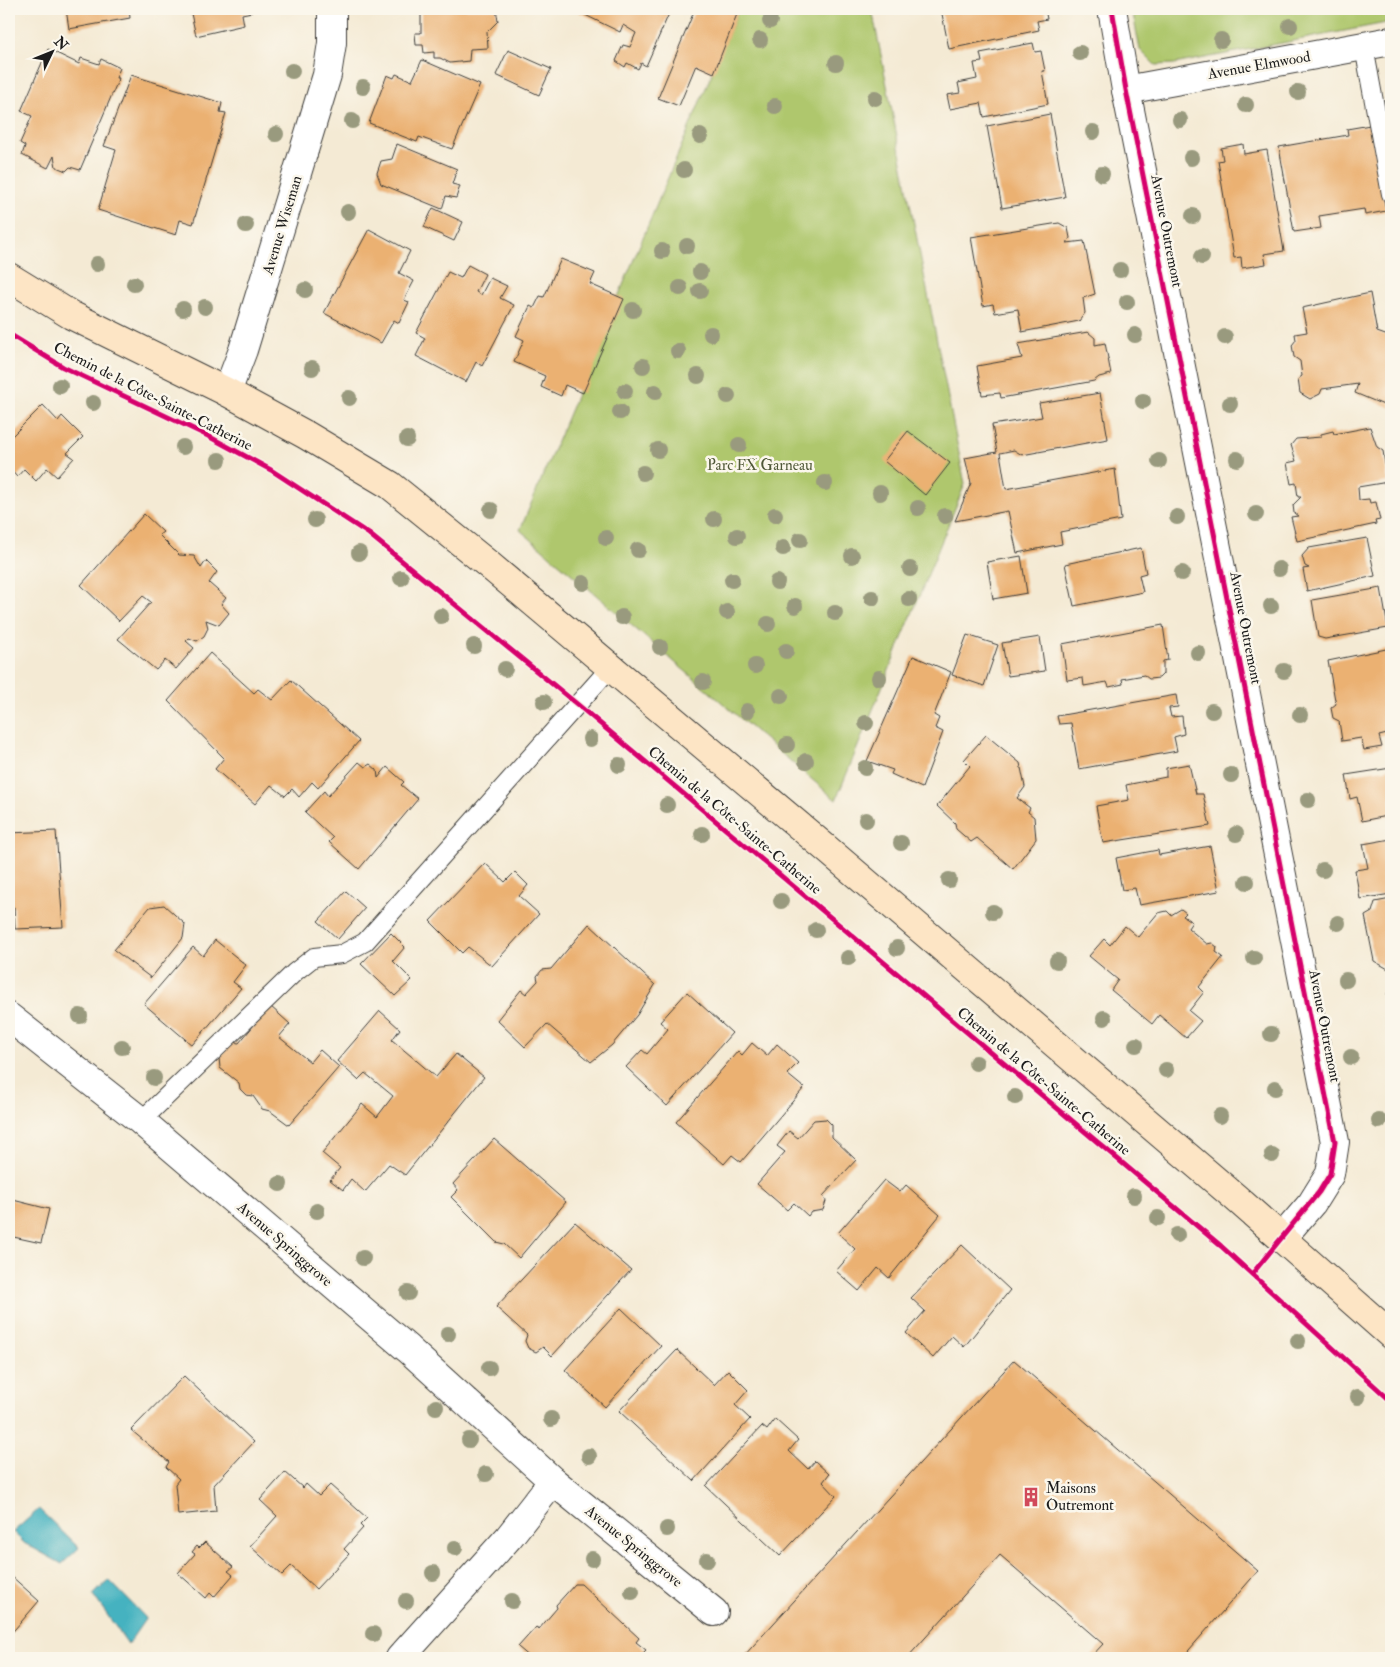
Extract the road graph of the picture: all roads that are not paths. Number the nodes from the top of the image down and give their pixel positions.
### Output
1 (332, 9) edge
2 (1112, 9) edge
3 (1391, 41) edge
4 (1364, 47) junction
5 (1126, 90) junction
6 (1391, 194) edge
7 (9, 277) edge
8 (227, 392) junction
9 (610, 668) junction
10 (9, 1017) edge
11 (141, 1121) junction
12 (1282, 1238) junction
13 (1391, 1335) edge
14 (553, 1480) junction
15 (714, 1612) dead end
16 (400, 1658) edge

1 - 8 street, Avenue Wiseman
2 - 5 street, Avenue Outremont
3 - 4 street, Avenue Elmwood
4 - 5 street, Avenue Elmwood
4 - 6 lane
5 - 12 street, Avenue Outremont
7 - 8 main road
8 - 9 main road
9 - 11 lane
9 - 12 main road
10 - 11 street, Avenue Springgrove
11 - 14 street, Avenue Springgrove
12 - 13 main road
14 - 15 street, Avenue Springgrove
14 - 16 street

